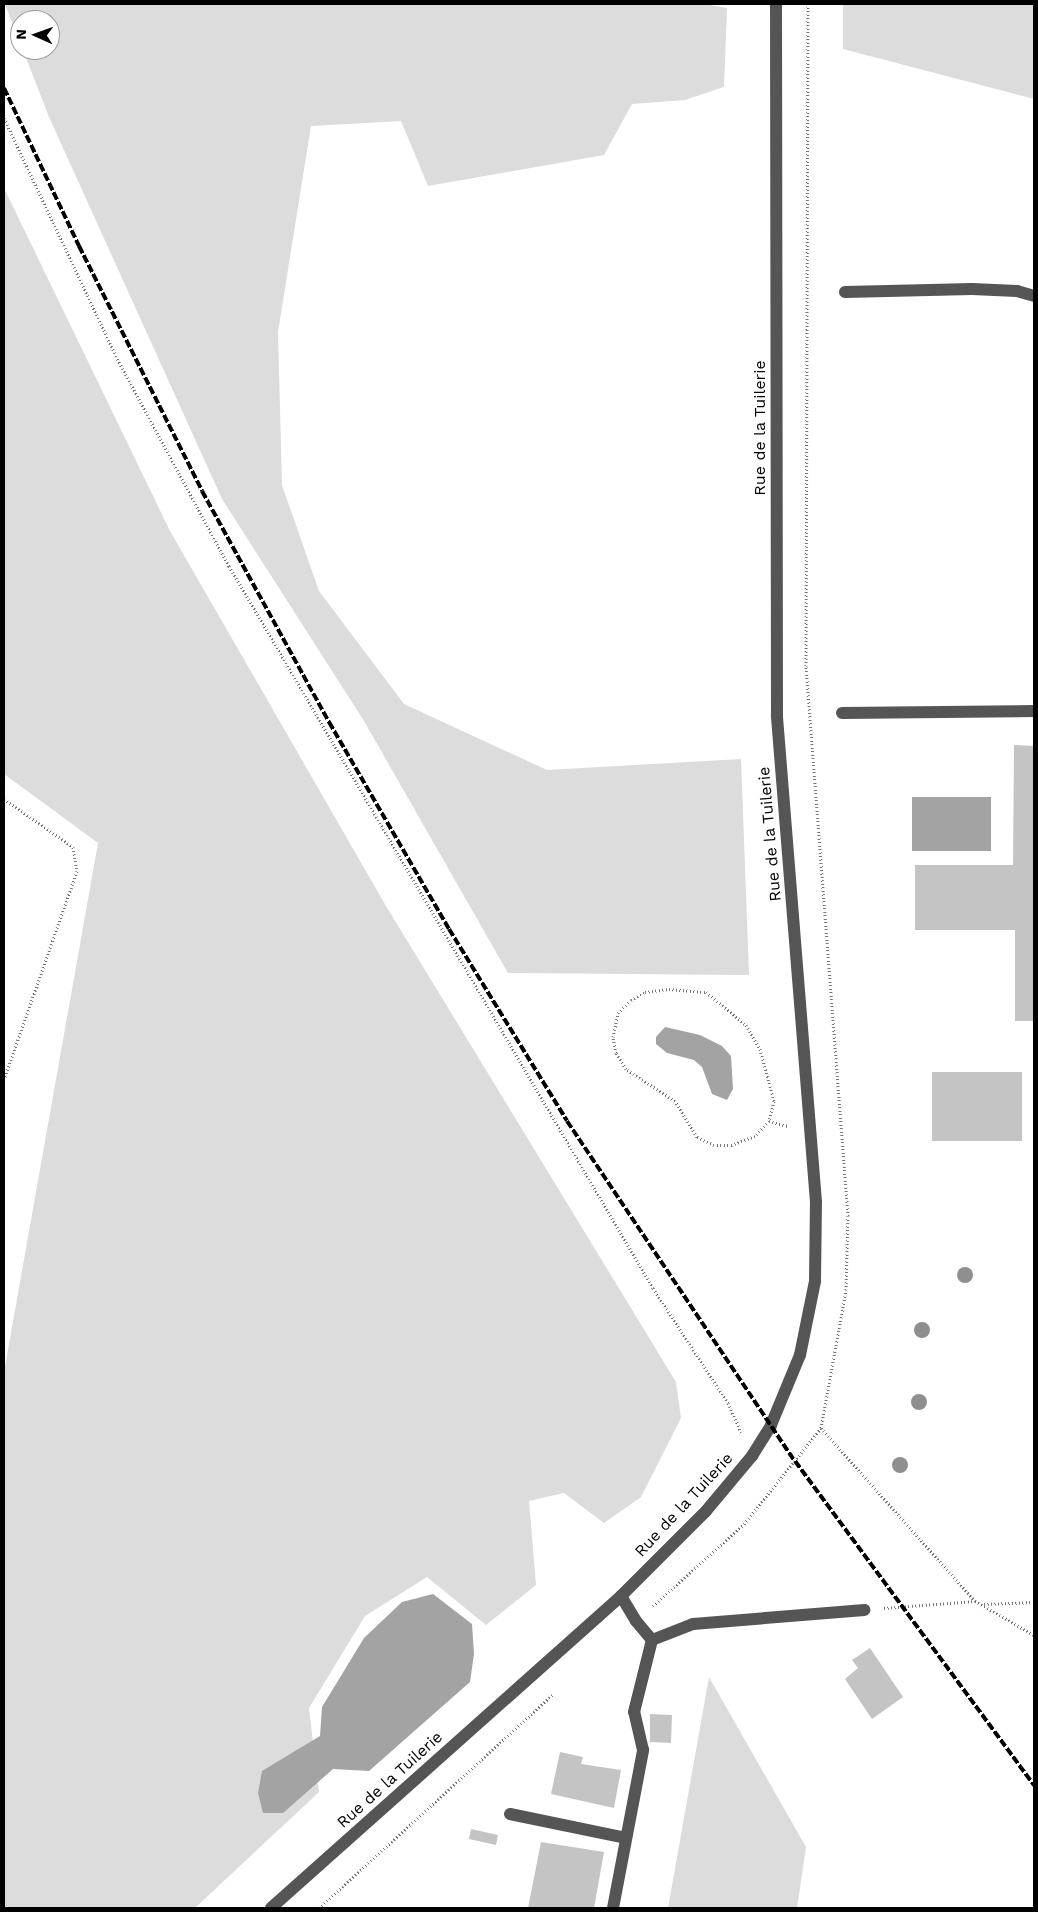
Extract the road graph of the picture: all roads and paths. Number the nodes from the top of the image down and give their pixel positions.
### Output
1 (776, 4) edge
2 (808, 4) edge
3 (808, 13) dead end
4 (4, 118) edge
5 (845, 292) dead end
6 (1034, 296) edge
7 (1034, 711) edge
8 (842, 713) dead end
9 (4, 799) edge
10 (4, 1079) edge
11 (769, 1120) junction
12 (810, 1133) junction
13 (821, 1428) dead end
14 (752, 1456) junction
15 (621, 1596) junction
16 (975, 1601) junction
17 (1034, 1602) edge
18 (984, 1604) junction
19 (864, 1610) joint
20 (1034, 1635) edge
21 (652, 1640) junction
22 (552, 1695) dead end
23 (510, 1814) dead end
24 (626, 1838) junction
25 (271, 1908) edge
26 (319, 1908) edge
27 (613, 1908) edge

1 - 12 street, Rue de la Tuilerie
2 - 3 path
4 - 14 path
5 - 6 street
7 - 8 street
9 - 10 path
11 - 11 path
11 - 12 path
12 - 14 street, Rue de la Tuilerie
13 - 16 path
14 - 15 street, Rue de la Tuilerie
15 - 21 street
15 - 25 street, Rue de la Tuilerie
16 - 18 path
16 - 19 path
17 - 18 path
18 - 20 path
19 - 21 street
21 - 24 street
22 - 26 path
23 - 24 street
24 - 27 street

